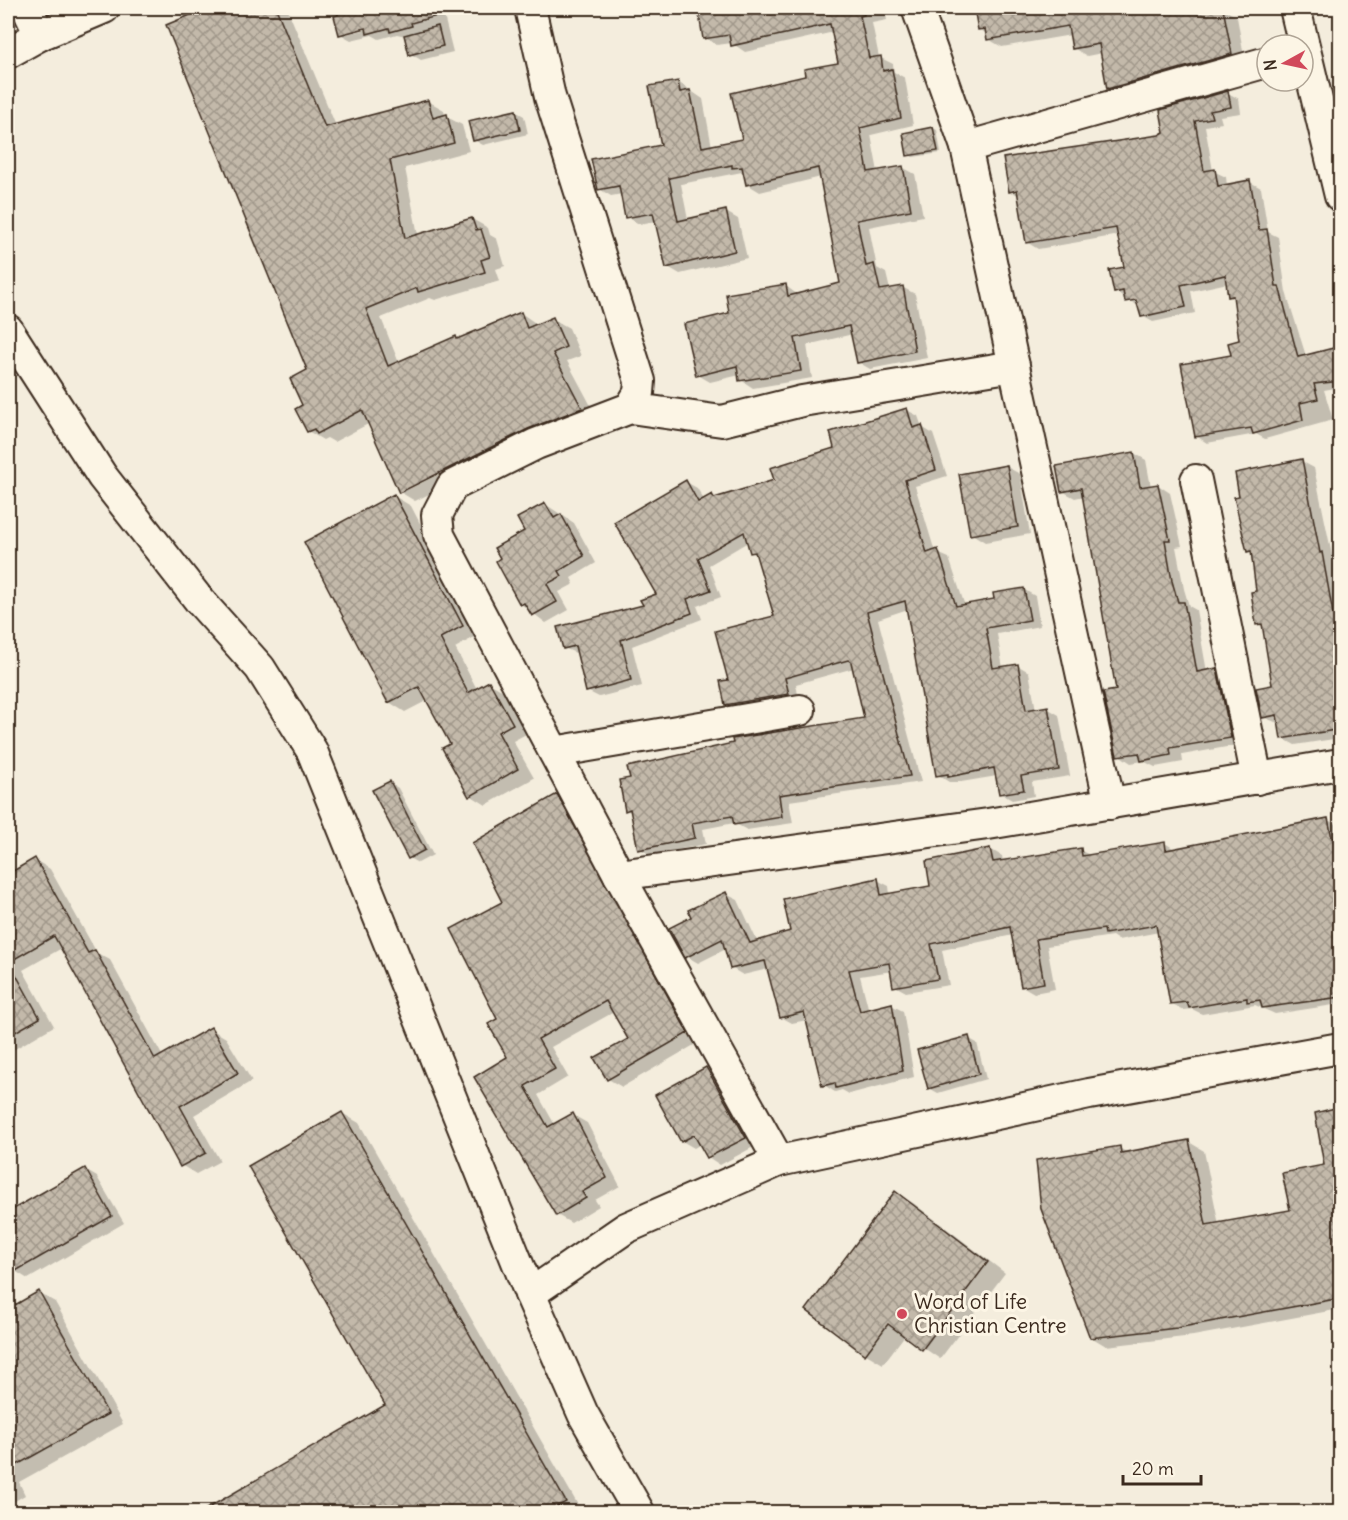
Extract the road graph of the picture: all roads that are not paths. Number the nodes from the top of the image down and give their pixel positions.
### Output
1 (27, 8) edge
2 (104, 8) edge
3 (530, 8) edge
4 (916, 8) edge
5 (1295, 8) edge
6 (1300, 33) edge
7 (40, 35) junction
8 (8, 53) edge
9 (1255, 65) edge
10 (1315, 93) edge
11 (966, 147) junction
12 (1341, 196) edge
13 (8, 330) edge
14 (1014, 366) junction
15 (630, 408) junction
16 (1196, 480) dead end
17 (800, 710) dead end
18 (554, 752) junction
19 (1341, 764) edge
20 (1257, 778) junction
21 (1110, 804) junction
22 (619, 875) junction
23 (1341, 1048) edge
24 (779, 1161) junction
25 (530, 1294) junction
26 (639, 1512) edge

1 - 7 street
2 - 7 street
3 - 15 street
4 - 11 street
5 - 6 street
7 - 8 street
9 - 11 street
10 - 12 street
11 - 14 street
13 - 25 street
14 - 15 street
14 - 21 street
15 - 18 street
16 - 20 street
17 - 18 street
18 - 22 street
19 - 20 street
20 - 21 street
21 - 22 street
22 - 24 street
23 - 24 street
24 - 25 street
25 - 26 street

